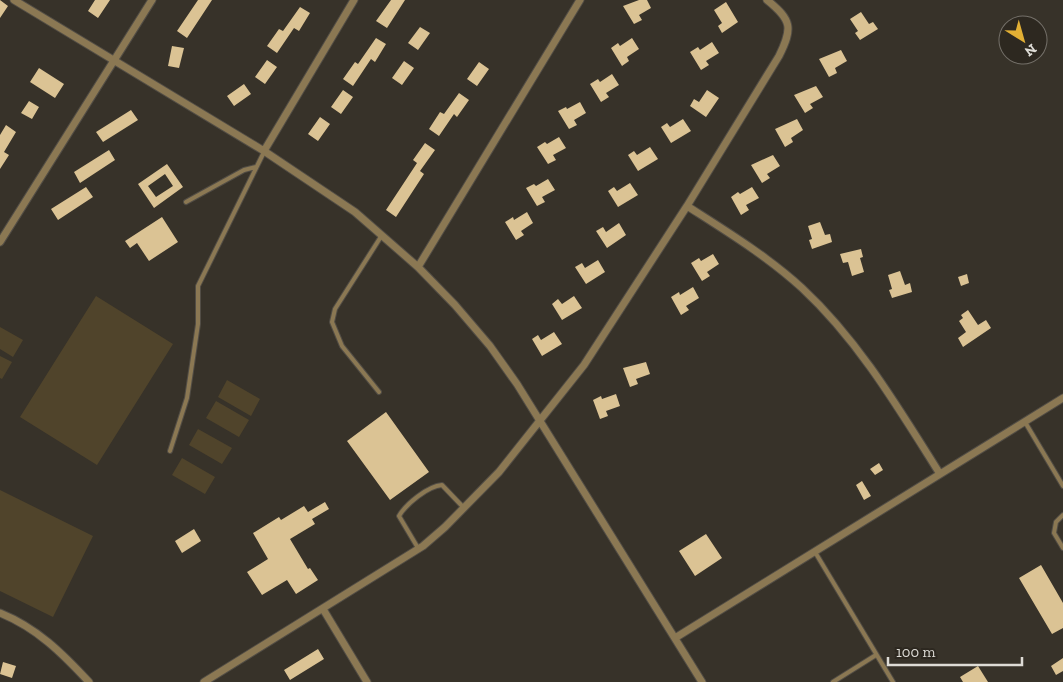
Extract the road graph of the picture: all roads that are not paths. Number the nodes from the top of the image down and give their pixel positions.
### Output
1 (14, 0) edge
2 (152, 0) edge
3 (354, 0) edge
4 (580, 0) edge
5 (767, 0) edge
6 (115, 60) junction
7 (264, 151) junction
8 (256, 167) junction
9 (186, 202) dead end
10 (687, 206) junction
11 (382, 236) junction
12 (0, 242) edge
13 (418, 266) junction
14 (379, 392) dead end
15 (1063, 398) edge
16 (540, 420) junction
17 (1025, 422) junction
18 (170, 451) dead end
19 (940, 474) junction
20 (1063, 486) edge
21 (464, 508) junction
22 (1063, 516) edge
23 (418, 548) junction
24 (1063, 548) edge
25 (815, 552) junction
26 (323, 609) junction
27 (0, 613) edge
28 (675, 638) junction
29 (876, 655) junction
30 (89, 682) edge
31 (204, 682) edge
32 (367, 682) edge
33 (702, 682) edge
34 (833, 682) edge
35 (893, 682) edge

1 - 6 street
2 - 6 street
3 - 7 street
4 - 13 street
5 - 10 street
6 - 7 street
6 - 12 street
7 - 8 lane
7 - 11 street
8 - 9 lane
8 - 18 lane
10 - 16 street
10 - 19 street
11 - 13 street
11 - 14 lane
13 - 16 street
15 - 17 street
16 - 21 street
16 - 28 street
17 - 19 street
17 - 20 lane
19 - 25 street
21 - 23 street
21 - 23 lane
22 - 24 lane
23 - 26 street
25 - 28 street
25 - 29 lane
26 - 31 street
26 - 32 street
27 - 30 street
28 - 33 street
29 - 34 lane
29 - 35 lane

